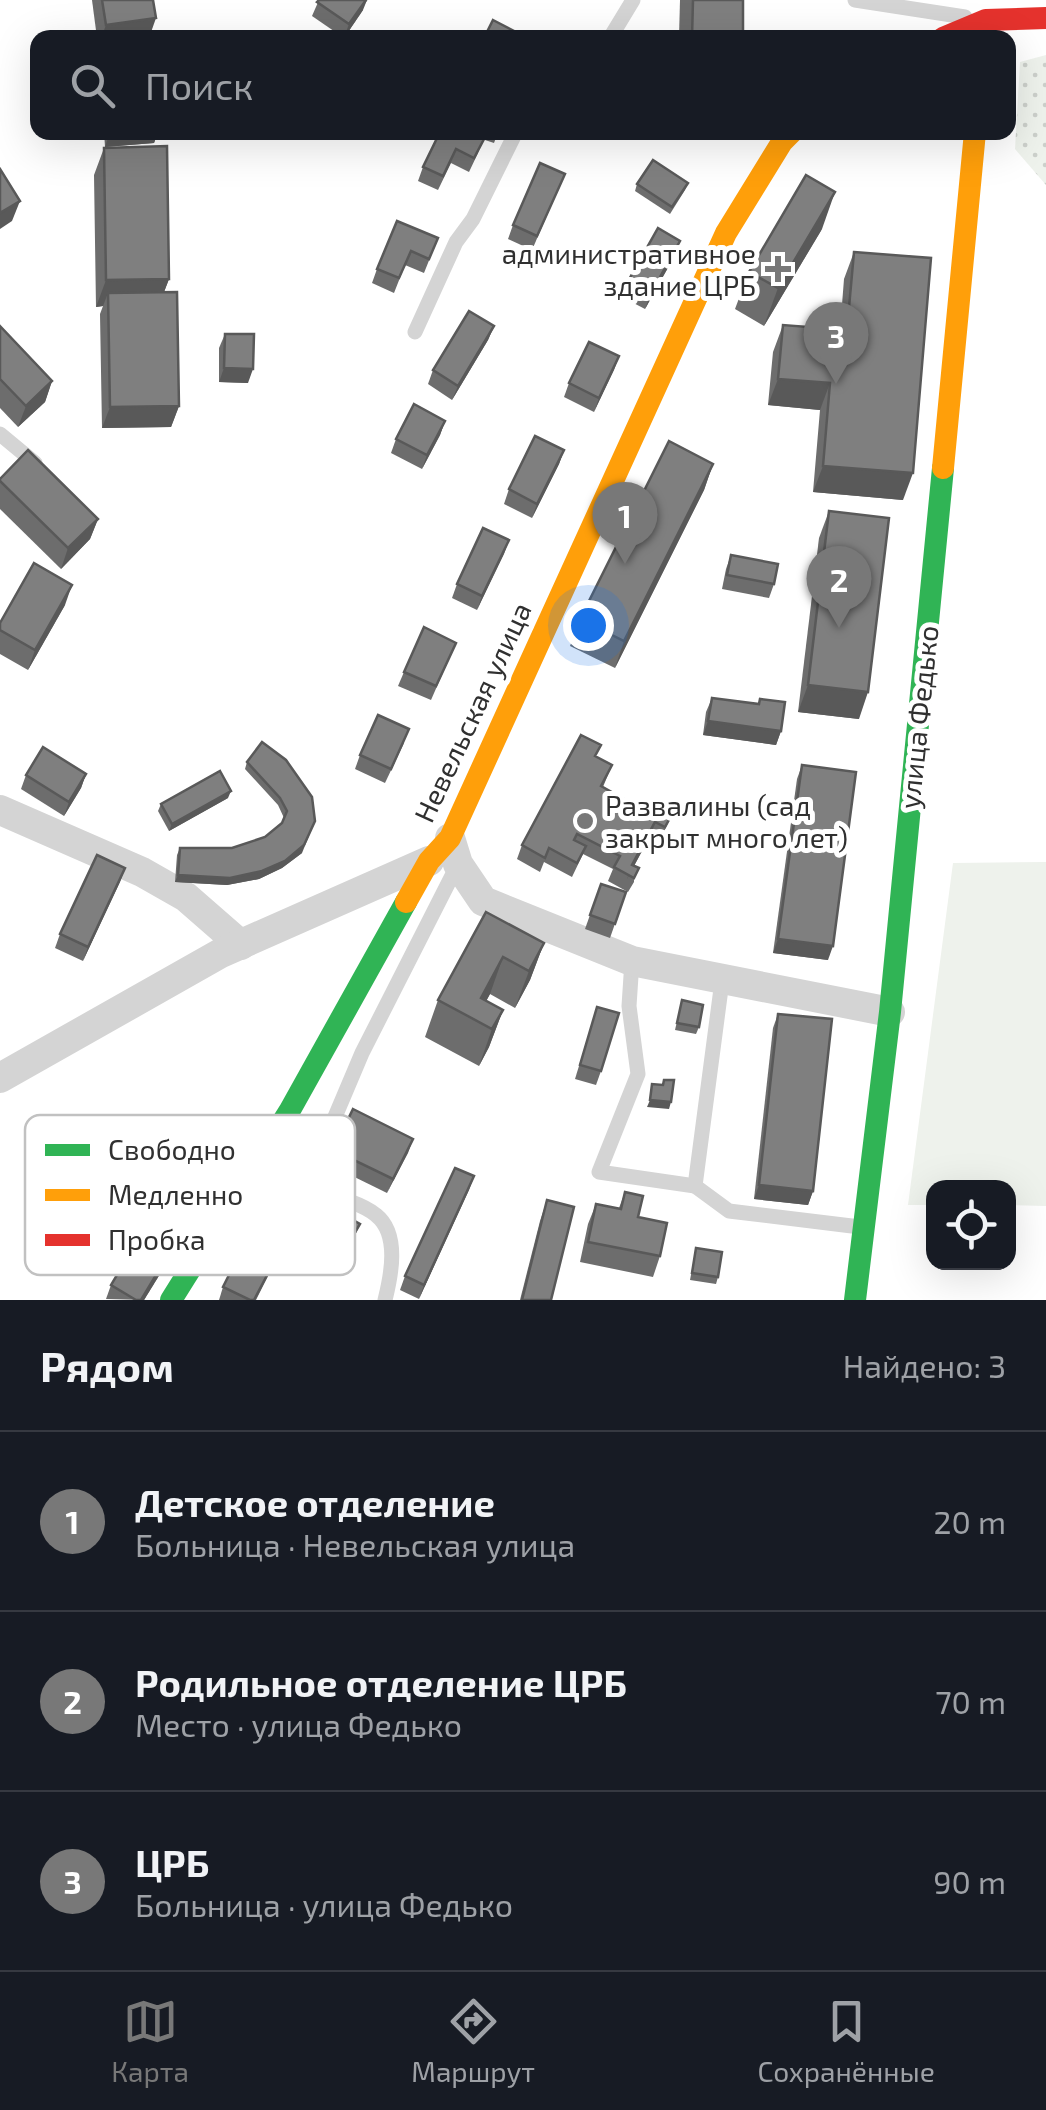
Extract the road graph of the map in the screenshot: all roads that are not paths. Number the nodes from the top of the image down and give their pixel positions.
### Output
1 (633, 0) edge
2 (855, 0) edge
3 (1046, 18) edge
4 (985, 19) edge
5 (615, 30) edge
6 (961, 30) edge
7 (511, 140) edge
8 (784, 140) edge
9 (974, 140) edge
10 (416, 332) dead end
11 (0, 434) edge
12 (35, 463) edge
13 (0, 810) edge
14 (446, 854) junction
15 (240, 944) junction
16 (632, 961) junction
17 (722, 981) junction
18 (890, 1012) junction
19 (0, 1078) edge
20 (287, 1115) edge
21 (336, 1115) edge
22 (695, 1186) junction
23 (355, 1205) edge
24 (863, 1228) junction
25 (187, 1275) edge
26 (171, 1300) edge
27 (385, 1300) edge
28 (855, 1300) edge

1 - 5 lane
2 - 4 lane
3 - 4 street
4 - 6 street
7 - 10 lane
8 - 14 street, Невельская улица
9 - 18 street, улица Федько
11 - 12 lane
13 - 15 street
14 - 15 street
14 - 16 street
14 - 20 street, Невельская улица
14 - 21 lane
15 - 19 street
16 - 17 street
16 - 22 lane
17 - 18 street
17 - 22 lane
18 - 24 street, улица Федько
22 - 24 lane
23 - 27 lane
24 - 28 street, улица Федько
25 - 26 street, Невельская улица

